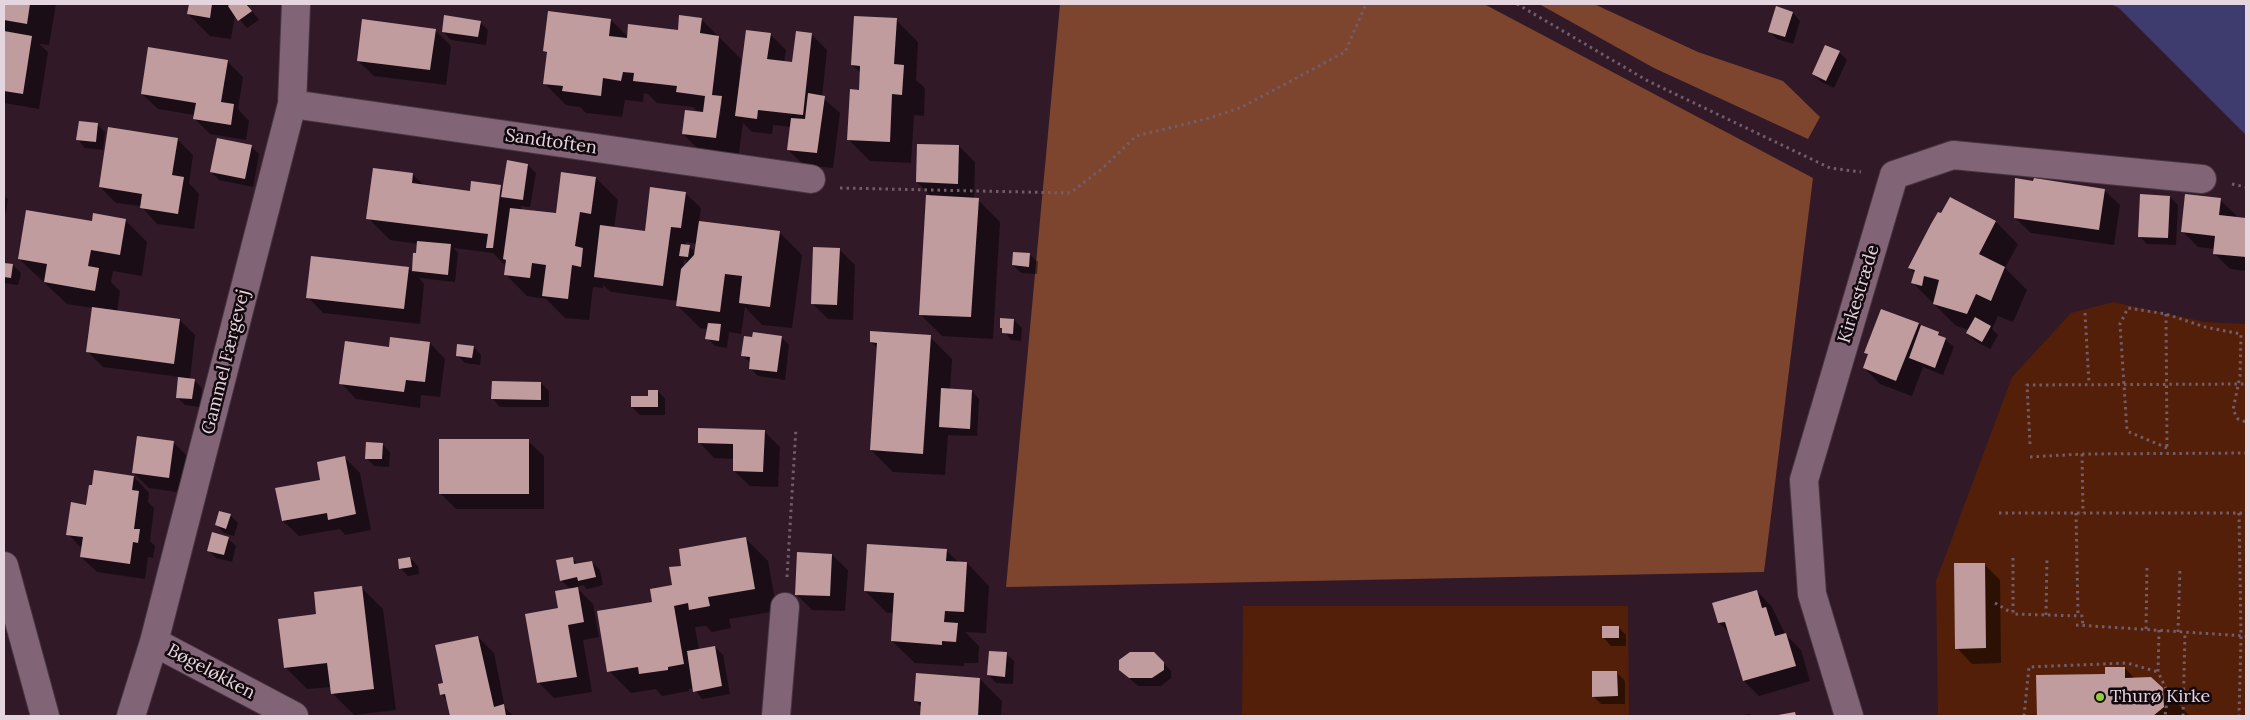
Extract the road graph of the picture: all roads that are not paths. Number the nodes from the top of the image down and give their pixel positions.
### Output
1 (296, 4) edge
2 (292, 104) junction
3 (811, 179) road end
4 (2202, 179) dead end
5 (4, 566) edge
6 (785, 607) road end
7 (154, 642) junction
8 (45, 716) edge
9 (131, 716) edge
10 (294, 716) edge
11 (776, 716) edge
12 (1849, 716) edge

1 - 2 street, Gammel Færgevej
2 - 3 street, Sandtoften
2 - 7 street, Gammel Færgevej
4 - 12 street, Kirkestræde
5 - 8 street
6 - 11 street
7 - 9 street, Gammel Færgevej
7 - 10 street, Bøgeløkken

